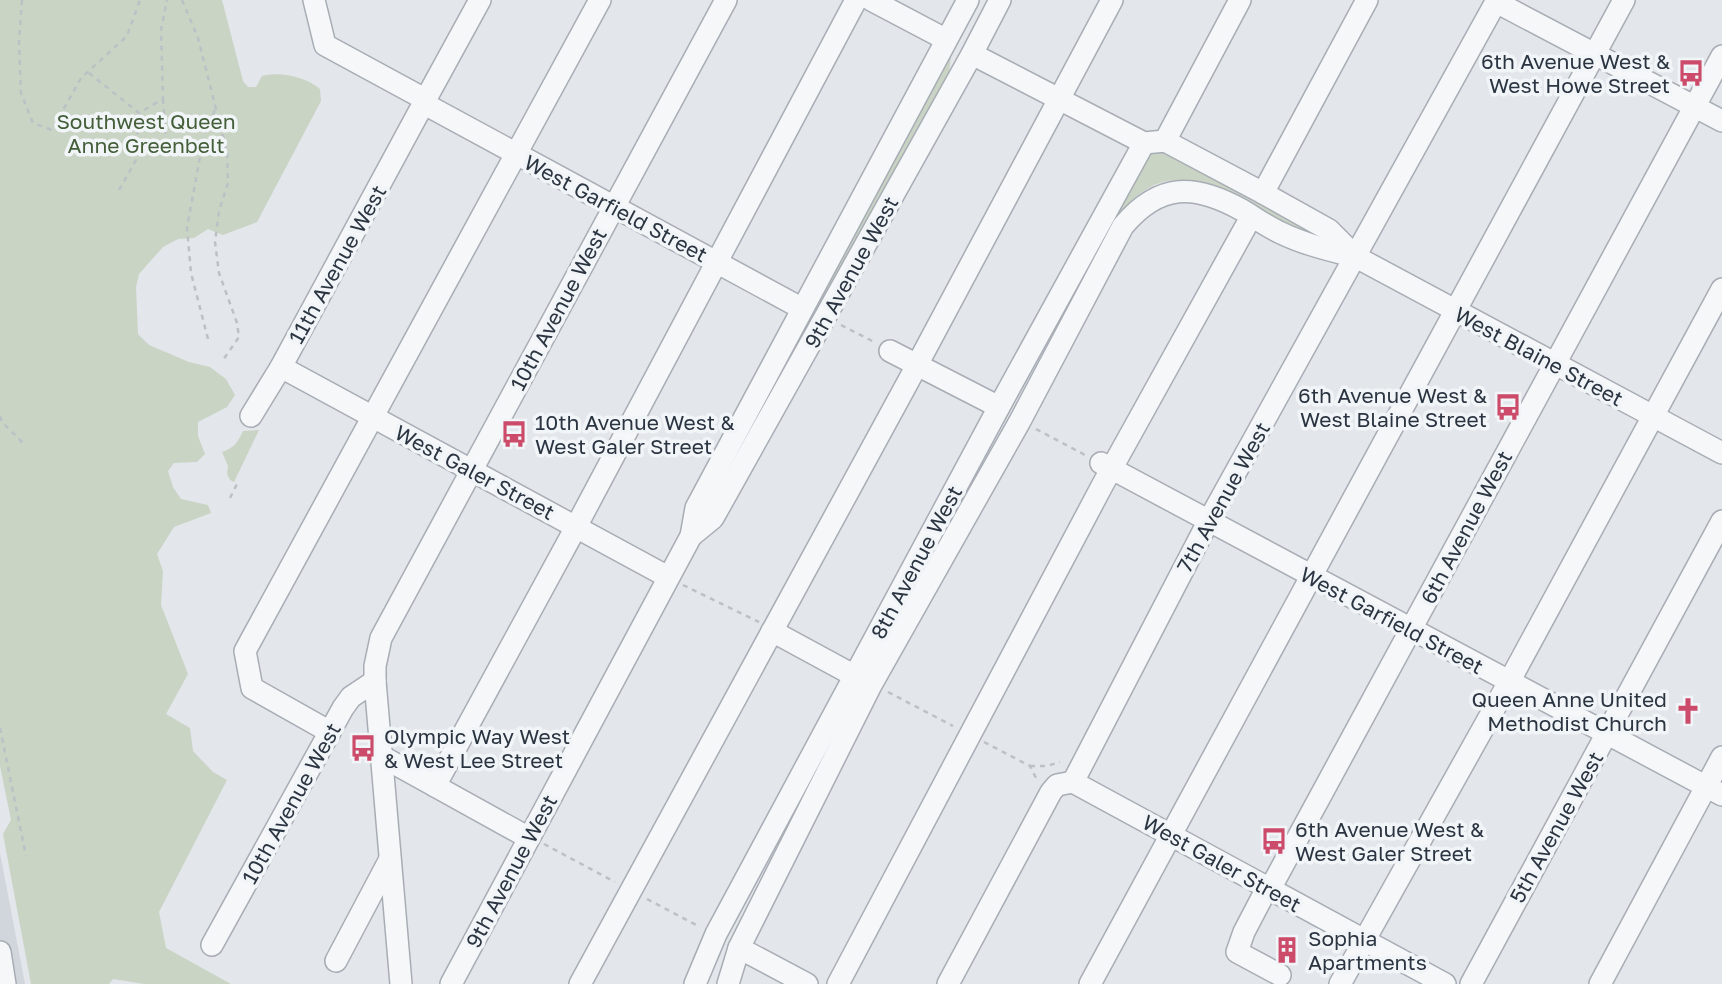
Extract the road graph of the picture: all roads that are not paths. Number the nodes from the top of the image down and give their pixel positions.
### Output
1 (314, 0) edge
2 (480, 0) edge
3 (600, 0) edge
4 (726, 0) edge
5 (856, 0) edge
6 (872, 0) edge
7 (968, 0) edge
8 (1000, 0) edge
9 (1112, 0) edge
10 (1240, 0) edge
11 (1367, 0) edge
12 (1624, 0) edge
13 (1496, 1) edge
14 (945, 39) junction
15 (1595, 52) junction
16 (972, 54) junction
17 (1722, 56) edge
18 (1058, 99) junction
19 (425, 102) junction
20 (1694, 107) junction
21 (1722, 121) edge
22 (1154, 142) junction
23 (516, 154) junction
24 (1263, 193) junction
25 (1156, 198) joint
26 (614, 205) junction
27 (1251, 217) junction
28 (1356, 257) junction
29 (718, 262) junction
30 (1722, 289) edge
31 (801, 308) junction
32 (1456, 312) junction
33 (886, 349) road end
34 (1554, 364) junction
35 (917, 365) junction
36 (281, 367) junction
37 (999, 407) junction
38 (251, 416) dead end
39 (372, 416) junction
40 (1652, 416) junction
41 (1722, 453) edge
42 (1100, 463) junction
43 (472, 470) junction
44 (1722, 521) edge
45 (1208, 522) junction
46 (576, 527) junction
47 (691, 536) junction
48 (1310, 576) junction
49 (676, 581) junction
50 (769, 629) junction
51 (1411, 629) junction
52 (375, 681) junction
53 (1509, 682) junction
54 (871, 684) junction
55 (330, 732) junction
56 (1607, 734) junction
57 (380, 756) junction
58 (1722, 757) edge
59 (1073, 782) junction
60 (435, 786) junction
61 (1714, 791) edge
62 (1169, 834) junction
63 (536, 841) junction
64 (390, 859) junction
65 (1265, 886) junction
66 (1364, 940) junction
67 (212, 945) dead end
68 (1222, 945) dead end
69 (739, 948) junction
70 (0, 952) edge
71 (336, 961) dead end
72 (1280, 975) dead end
73 (5, 984) edge
74 (401, 984) edge
75 (451, 984) edge
76 (580, 984) edge
77 (695, 984) edge
78 (729, 984) edge
79 (807, 984) edge
80 (838, 984) edge
81 (948, 984) edge
82 (1090, 984) edge
83 (1340, 984) edge
84 (1445, 984) edge
85 (1471, 984) edge
86 (1600, 984) edge

1 - 19 street, West Garfield Street
2 - 19 street, 11th Avenue West
3 - 23 street
4 - 26 street, 10th Avenue West
5 - 29 street
6 - 14 street
7 - 14 street, 9th Avenue West
8 - 16 street, 9th Avenue West
9 - 18 street
10 - 22 street, 8th Avenue West
11 - 24 street
12 - 15 street
13 - 15 street
13 - 28 street, 7th Avenue West
14 - 31 street, 9th Avenue West
15 - 20 street
15 - 32 street
16 - 18 street, West Blaine Street
16 - 47 street, 9th Avenue West
17 - 20 street, 6th Avenue West
18 - 22 street, West Blaine Street
18 - 35 street
19 - 23 street, West Garfield Street
19 - 36 street, 11th Avenue West
20 - 21 street
20 - 34 street, 6th Avenue West
22 - 24 street, West Blaine Street
22 - 37 street, 8th Avenue West
23 - 26 street, West Garfield Street
23 - 39 street
24 - 28 street, West Blaine Street
25 - 27 street, West Blaine Street
25 - 54 street, 8th Avenue West
26 - 29 street, West Garfield Street
26 - 43 street, 10th Avenue West
27 - 28 street, West Blaine Street
27 - 42 street
28 - 32 street, West Blaine Street
28 - 45 street, 7th Avenue West
29 - 31 street, West Garfield Street
29 - 46 street
30 - 40 street
31 - 47 street, 9th Avenue West
32 - 34 street, West Blaine Street
32 - 48 street
33 - 35 street
34 - 40 street, West Blaine Street
34 - 51 street, 6th Avenue West
35 - 37 street
35 - 50 street
36 - 38 street, 11th Avenue West
36 - 39 street, West Galer Street
37 - 54 street, 8th Avenue West
39 - 43 street, West Galer Street
39 - 55 street
40 - 41 street, West Blaine Street
40 - 53 street
42 - 45 street, West Garfield Street
42 - 80 street
43 - 46 street, West Galer Street
43 - 52 street, 10th Avenue West
44 - 56 street, 5th Avenue West
45 - 48 street, West Garfield Street
45 - 59 street, 7th Avenue West
46 - 49 street, West Galer Street
46 - 60 street
47 - 49 street, 9th Avenue West
48 - 51 street, West Garfield Street
48 - 62 street
49 - 63 street, 9th Avenue West
50 - 54 street
50 - 76 street
51 - 53 street, West Garfield Street
51 - 65 street, 6th Avenue West
52 - 55 street, 10th Avenue West
52 - 57 street
53 - 56 street, West Garfield Street
53 - 66 street
54 - 69 street, 8th Avenue West
54 - 77 street, 8th Avenue West
55 - 67 street, 10th Avenue West
56 - 61 street, West Garfield Street
56 - 85 street, 5th Avenue West
57 - 60 street
57 - 64 street
58 - 61 street
59 - 62 street, West Galer Street
59 - 81 street, 7th Avenue West
60 - 63 street
61 - 86 street
62 - 65 street, West Galer Street
62 - 82 street
63 - 75 street, 9th Avenue West
64 - 71 street
64 - 74 street
65 - 66 street, West Galer Street
65 - 68 street
65 - 72 street
66 - 83 street
66 - 84 street, West Galer Street
69 - 78 street, 8th Avenue West
69 - 79 street
70 - 73 street

